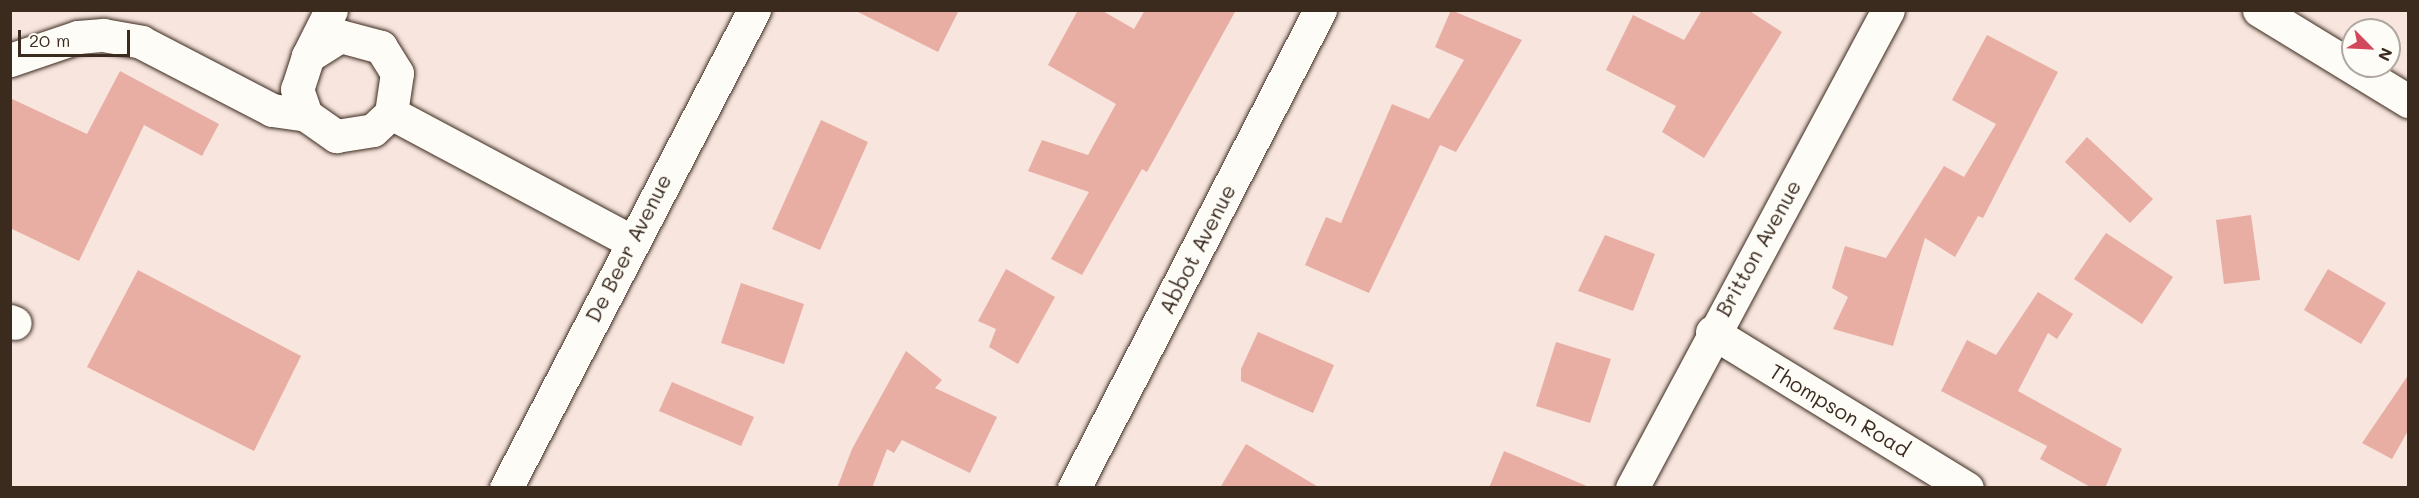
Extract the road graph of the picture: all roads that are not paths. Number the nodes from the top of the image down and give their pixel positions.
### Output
1 (331, 10) edge
2 (754, 10) edge
3 (1320, 10) edge
4 (1887, 10) edge
5 (2259, 10) edge
6 (308, 56) junction
7 (10, 60) edge
8 (2409, 101) edge
9 (391, 113) junction
10 (306, 115) junction
11 (631, 241) junction
12 (1712, 332) junction
13 (506, 488) edge
14 (1074, 488) edge
15 (1632, 488) edge
16 (1967, 488) edge

1 - 6 street
2 - 11 street, De Beer Avenue
3 - 14 street, Abbot Avenue
4 - 12 street, Britton Avenue
5 - 8 street
6 - 9 street
6 - 10 street
7 - 10 street
9 - 10 street
9 - 11 street
11 - 13 street, De Beer Avenue
12 - 15 street, Britton Avenue
12 - 16 street, Thompson Road

